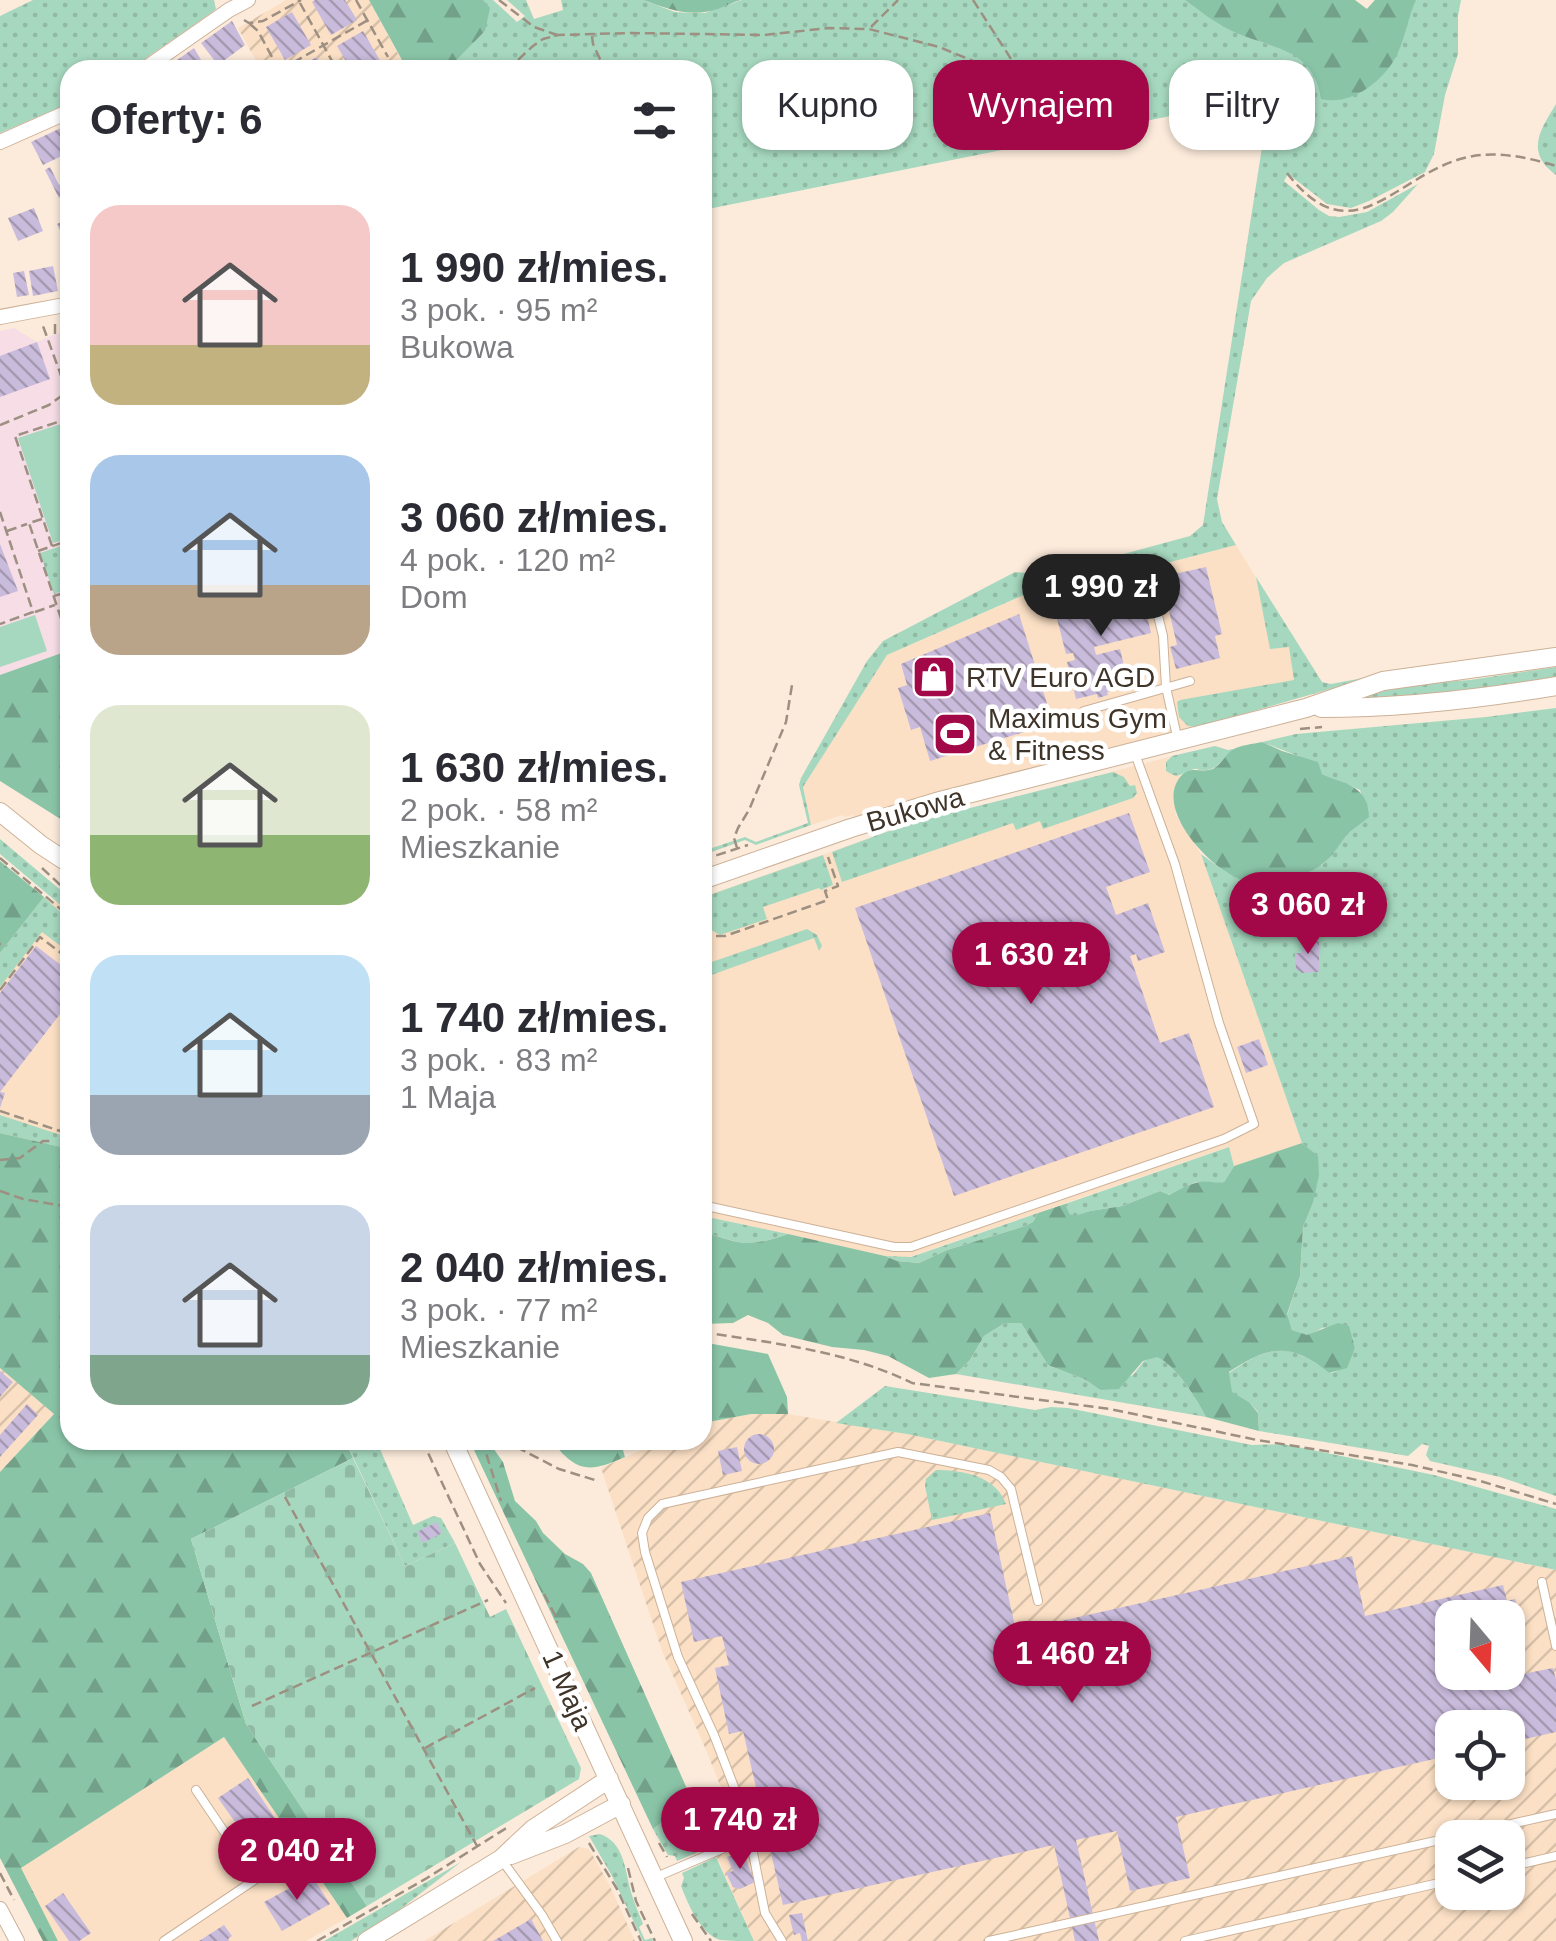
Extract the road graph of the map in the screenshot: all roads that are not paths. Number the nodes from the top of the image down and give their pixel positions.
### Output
1 (234, 4) edge
2 (158, 60) edge
3 (60, 115) edge
4 (0, 142) edge
5 (60, 306) edge
6 (0, 317) edge
7 (1166, 571) dead end
8 (1148, 575) junction
9 (1042, 603) dead end
10 (1556, 658) edge
11 (1190, 681) dead end
12 (1556, 686) edge
13 (1166, 687) junction
14 (1306, 708) junction
15 (1084, 710) dead end
16 (1178, 740) junction
17 (1134, 751) junction
18 (1, 813) edge
19 (42, 846) junction
20 (60, 858) edge
21 (60, 864) edge
22 (712, 877) edge
23 (712, 1207) edge
24 (457, 1450) edge
25 (1542, 1582) dead end
26 (1038, 1601) dead end
27 (1556, 1646) edge
28 (609, 1779) junction
29 (196, 1790) dead end
30 (621, 1804) junction
31 (1556, 1814) edge
32 (750, 1837) junction
33 (1556, 1856) edge
34 (501, 1859) junction
35 (1525, 1863) edge
36 (654, 1878) junction
37 (1435, 1884) edge
38 (0, 1910) edge
39 (17, 1941) edge
40 (164, 1941) edge
41 (367, 1941) edge
42 (557, 1941) edge
43 (683, 1941) edge
44 (782, 1941) edge
45 (990, 1941) edge
46 (1185, 1941) edge

1 - 2 street
3 - 4 street
5 - 6 street
7 - 8 lane
8 - 9 lane
8 - 13 lane
10 - 14 street, Bukowa
11 - 13 lane
12 - 14 street, Bukowa
13 - 15 lane
13 - 16 lane
14 - 16 street, Bukowa
16 - 17 street, Bukowa
17 - 22 street, Bukowa
17 - 23 lane
18 - 19 street
19 - 20 street
19 - 21 street
24 - 28 street, 1 Maja
25 - 27 lane
26 - 32 lane
28 - 30 street, 1 Maja
28 - 34 street
29 - 40 lane
30 - 34 street
30 - 36 street, 1 Maja
31 - 45 lane
32 - 36 lane
32 - 44 lane
33 - 35 lane
34 - 41 street
34 - 42 lane
36 - 43 street, 1 Maja
37 - 46 lane
38 - 39 street

